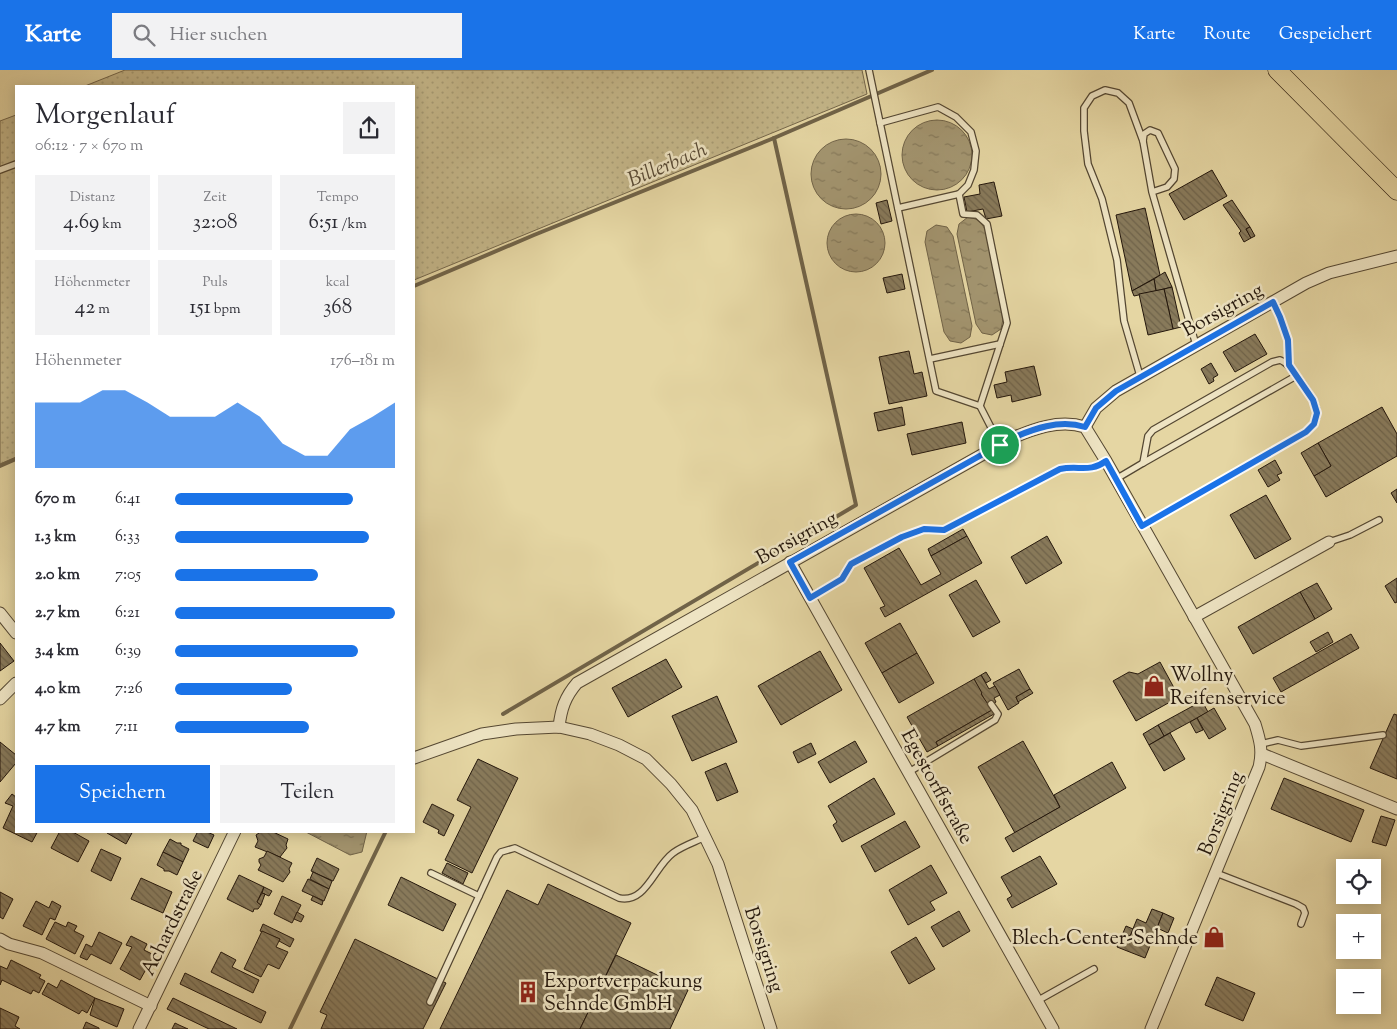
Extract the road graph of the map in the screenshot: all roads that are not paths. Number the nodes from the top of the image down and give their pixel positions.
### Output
1 (869, 70) edge
2 (1277, 70) edge
3 (880, 123) junction
4 (1143, 141) junction
5 (15, 164) edge
6 (0, 170) edge
7 (1397, 191) edge
8 (1152, 192) junction
9 (959, 194) junction
10 (898, 208) junction
11 (1397, 256) edge
12 (1273, 302) junction
13 (1000, 344) junction
14 (1196, 345) junction
15 (930, 359) junction
16 (1289, 365) junction
17 (1140, 376) junction
18 (1296, 376) junction
19 (980, 406) junction
20 (1085, 427) junction
21 (1000, 445) junction
22 (1106, 461) junction
23 (1143, 464) junction
24 (1116, 479) junction
25 (1379, 520) dead end
26 (1142, 526) junction
27 (1329, 542) joint
28 (790, 562) junction
29 (810, 598) junction
30 (0, 613) edge
31 (1194, 617) junction
32 (15, 632) edge
33 (15, 684) edge
34 (0, 699) edge
35 (991, 704) dead end
36 (559, 727) junction
37 (1383, 735) dead end
38 (1262, 749) junction
39 (415, 758) edge
40 (909, 772) junction
41 (1397, 809) edge
42 (234, 833) edge
43 (705, 837) junction
44 (1216, 872) junction
45 (431, 873) dead end
46 (479, 896) junction
47 (1301, 924) dead end
48 (0, 940) edge
49 (1094, 969) dead end
50 (1037, 1001) junction
51 (430, 1002) dead end
52 (151, 1006) junction
53 (139, 1029) edge
54 (771, 1029) edge
55 (1053, 1029) edge
56 (1151, 1029) edge

1 - 3 lane
2 - 7 main road
3 - 9 lane
3 - 10 lane
4 - 8 lane
4 - 8 lane
4 - 17 lane
5 - 6 lane
8 - 14 lane
9 - 10 lane
9 - 13 lane
10 - 15 lane
11 - 12 street, Borsigring
12 - 14 street, Borsigring
12 - 16 lane
13 - 15 lane
13 - 19 lane
14 - 17 street, Borsigring
15 - 19 lane
16 - 18 lane
16 - 23 lane
17 - 20 street, Borsigring
18 - 23 lane
18 - 26 lane
19 - 21 lane
20 - 21 street, Borsigring
20 - 22 street
21 - 28 street, Borsigring
22 - 24 street
22 - 29 lane
23 - 24 lane
24 - 26 street
25 - 27 lane
26 - 31 street
27 - 31 street
28 - 29 street, Egestorffstraße
28 - 36 street, Borsigring
29 - 40 street, Egestorffstraße
30 - 32 street
31 - 38 street
33 - 34 street
35 - 40 lane
36 - 39 street, Borsigring
36 - 43 street, Borsigring
37 - 38 lane
38 - 41 street
38 - 44 street, Borsigring
40 - 50 street, Egestorffstraße
42 - 52 street, Achardstraße
43 - 46 lane
43 - 54 street, Borsigring
44 - 47 lane
44 - 56 street, Borsigring
45 - 46 lane
46 - 51 lane
48 - 52 street
49 - 50 lane
50 - 55 street, Egestorffstraße
52 - 53 street, Achardstraße

